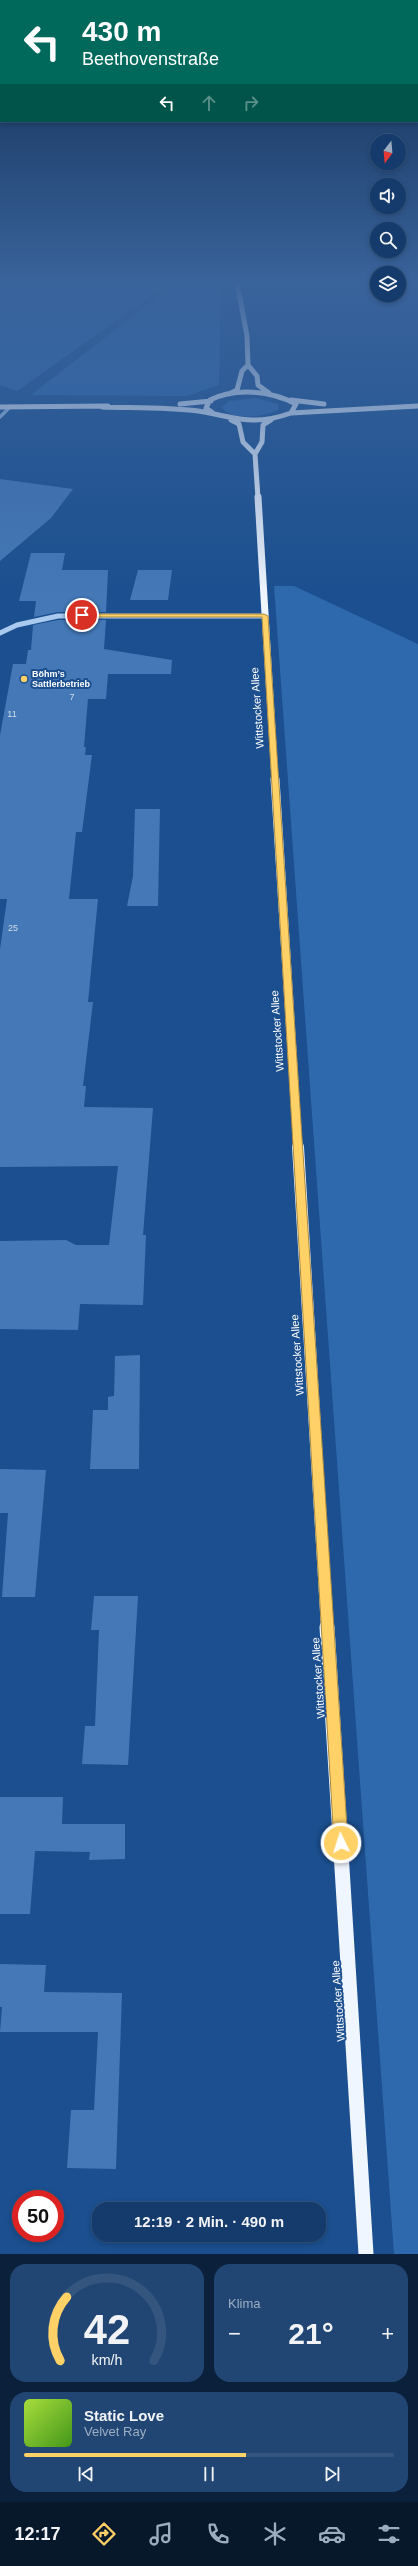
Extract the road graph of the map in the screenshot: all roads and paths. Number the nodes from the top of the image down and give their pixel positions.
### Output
1 (238, 387) edge
2 (261, 387) edge
3 (229, 394) junction
4 (271, 394) junction
5 (291, 400) junction
6 (212, 401) junction
7 (418, 406) edge
8 (0, 407) edge
9 (102, 407) junction
10 (396, 407) junction
11 (9, 408) junction
12 (213, 413) junction
13 (292, 413) junction
14 (0, 417) edge
15 (229, 419) junction
16 (271, 420) junction
17 (255, 454) junction
18 (264, 616) junction
19 (0, 633) edge
20 (366, 2254) edge

1 - 3 main road
2 - 4 main road
3 - 4 main road
3 - 6 main road
4 - 5 main road
5 - 10 main road
5 - 13 main road
6 - 9 main road
6 - 12 main road
7 - 10 main road
8 - 11 main road
9 - 11 main road
9 - 12 main road
10 - 13 main road
11 - 14 street
12 - 15 main road
13 - 16 main road
15 - 16 main road
15 - 17 main road
16 - 17 main road
17 - 18 main road, Wittstocker Allee
18 - 19 street
18 - 20 main road, Wittstocker Allee

